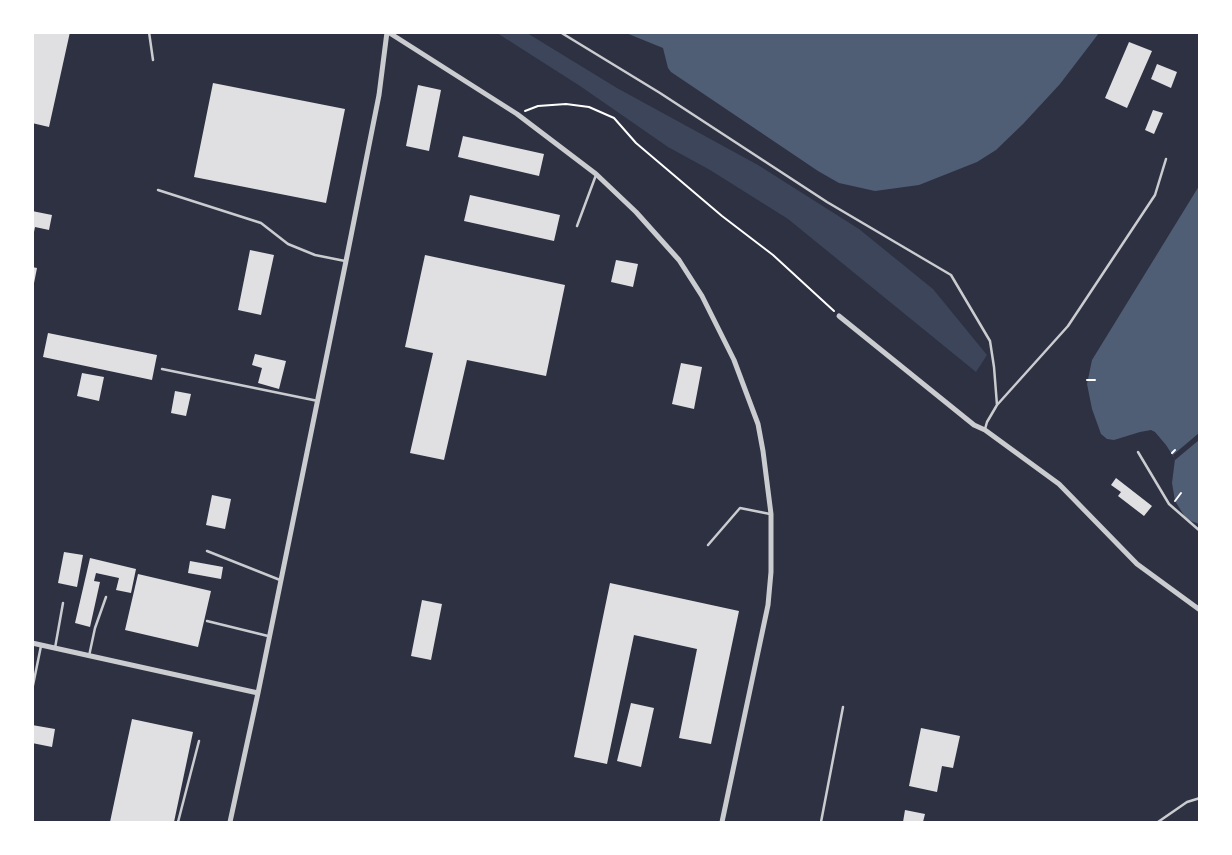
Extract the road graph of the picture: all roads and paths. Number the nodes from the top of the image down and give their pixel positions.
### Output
1 (149, 32) edge
2 (387, 32) edge
3 (560, 32) edge
4 (153, 60) dead end
5 (517, 114) junction
6 (1166, 159) dead end
7 (596, 174) junction
8 (158, 190) dead end
9 (577, 226) dead end
10 (346, 261) junction
11 (839, 316) joint
12 (162, 369) dead end
13 (1087, 380) dead end
14 (1095, 380) dead end
15 (318, 401) junction
16 (997, 405) junction
17 (984, 430) junction
18 (1175, 450) dead end
19 (1138, 452) dead end
20 (1172, 453) dead end
21 (1181, 494) dead end
22 (1175, 501) dead end
23 (771, 514) junction
24 (1200, 530) edge
25 (708, 545) dead end
26 (207, 550) dead end
27 (281, 580) junction
28 (106, 597) dead end
29 (63, 603) dead end
30 (1200, 610) edge
31 (207, 621) dead end
32 (270, 636) junction
33 (32, 643) edge
34 (41, 645) junction
35 (55, 648) junction
36 (89, 656) junction
37 (32, 690) edge
38 (258, 693) junction
39 (843, 707) dead end
40 (199, 740) dead end
41 (1200, 798) edge
42 (178, 822) edge
43 (230, 822) edge
44 (722, 822) edge
45 (821, 822) edge
46 (1158, 822) edge

1 - 4 lane
2 - 5 street
2 - 10 street
3 - 16 lane
5 - 7 street
5 - 11 path
6 - 16 lane
7 - 9 lane
7 - 23 street
8 - 10 lane
10 - 15 street
11 - 17 street
12 - 15 lane
13 - 14 path
15 - 27 street
16 - 17 lane
17 - 30 street
18 - 20 path
19 - 24 lane
21 - 22 path
23 - 25 lane
23 - 44 street
26 - 27 lane
27 - 32 street
28 - 36 lane
29 - 35 lane
31 - 32 lane
32 - 38 street
33 - 34 street
34 - 35 street
34 - 37 lane
35 - 36 street
36 - 38 street
38 - 43 street
39 - 45 lane
40 - 42 lane
41 - 46 lane

